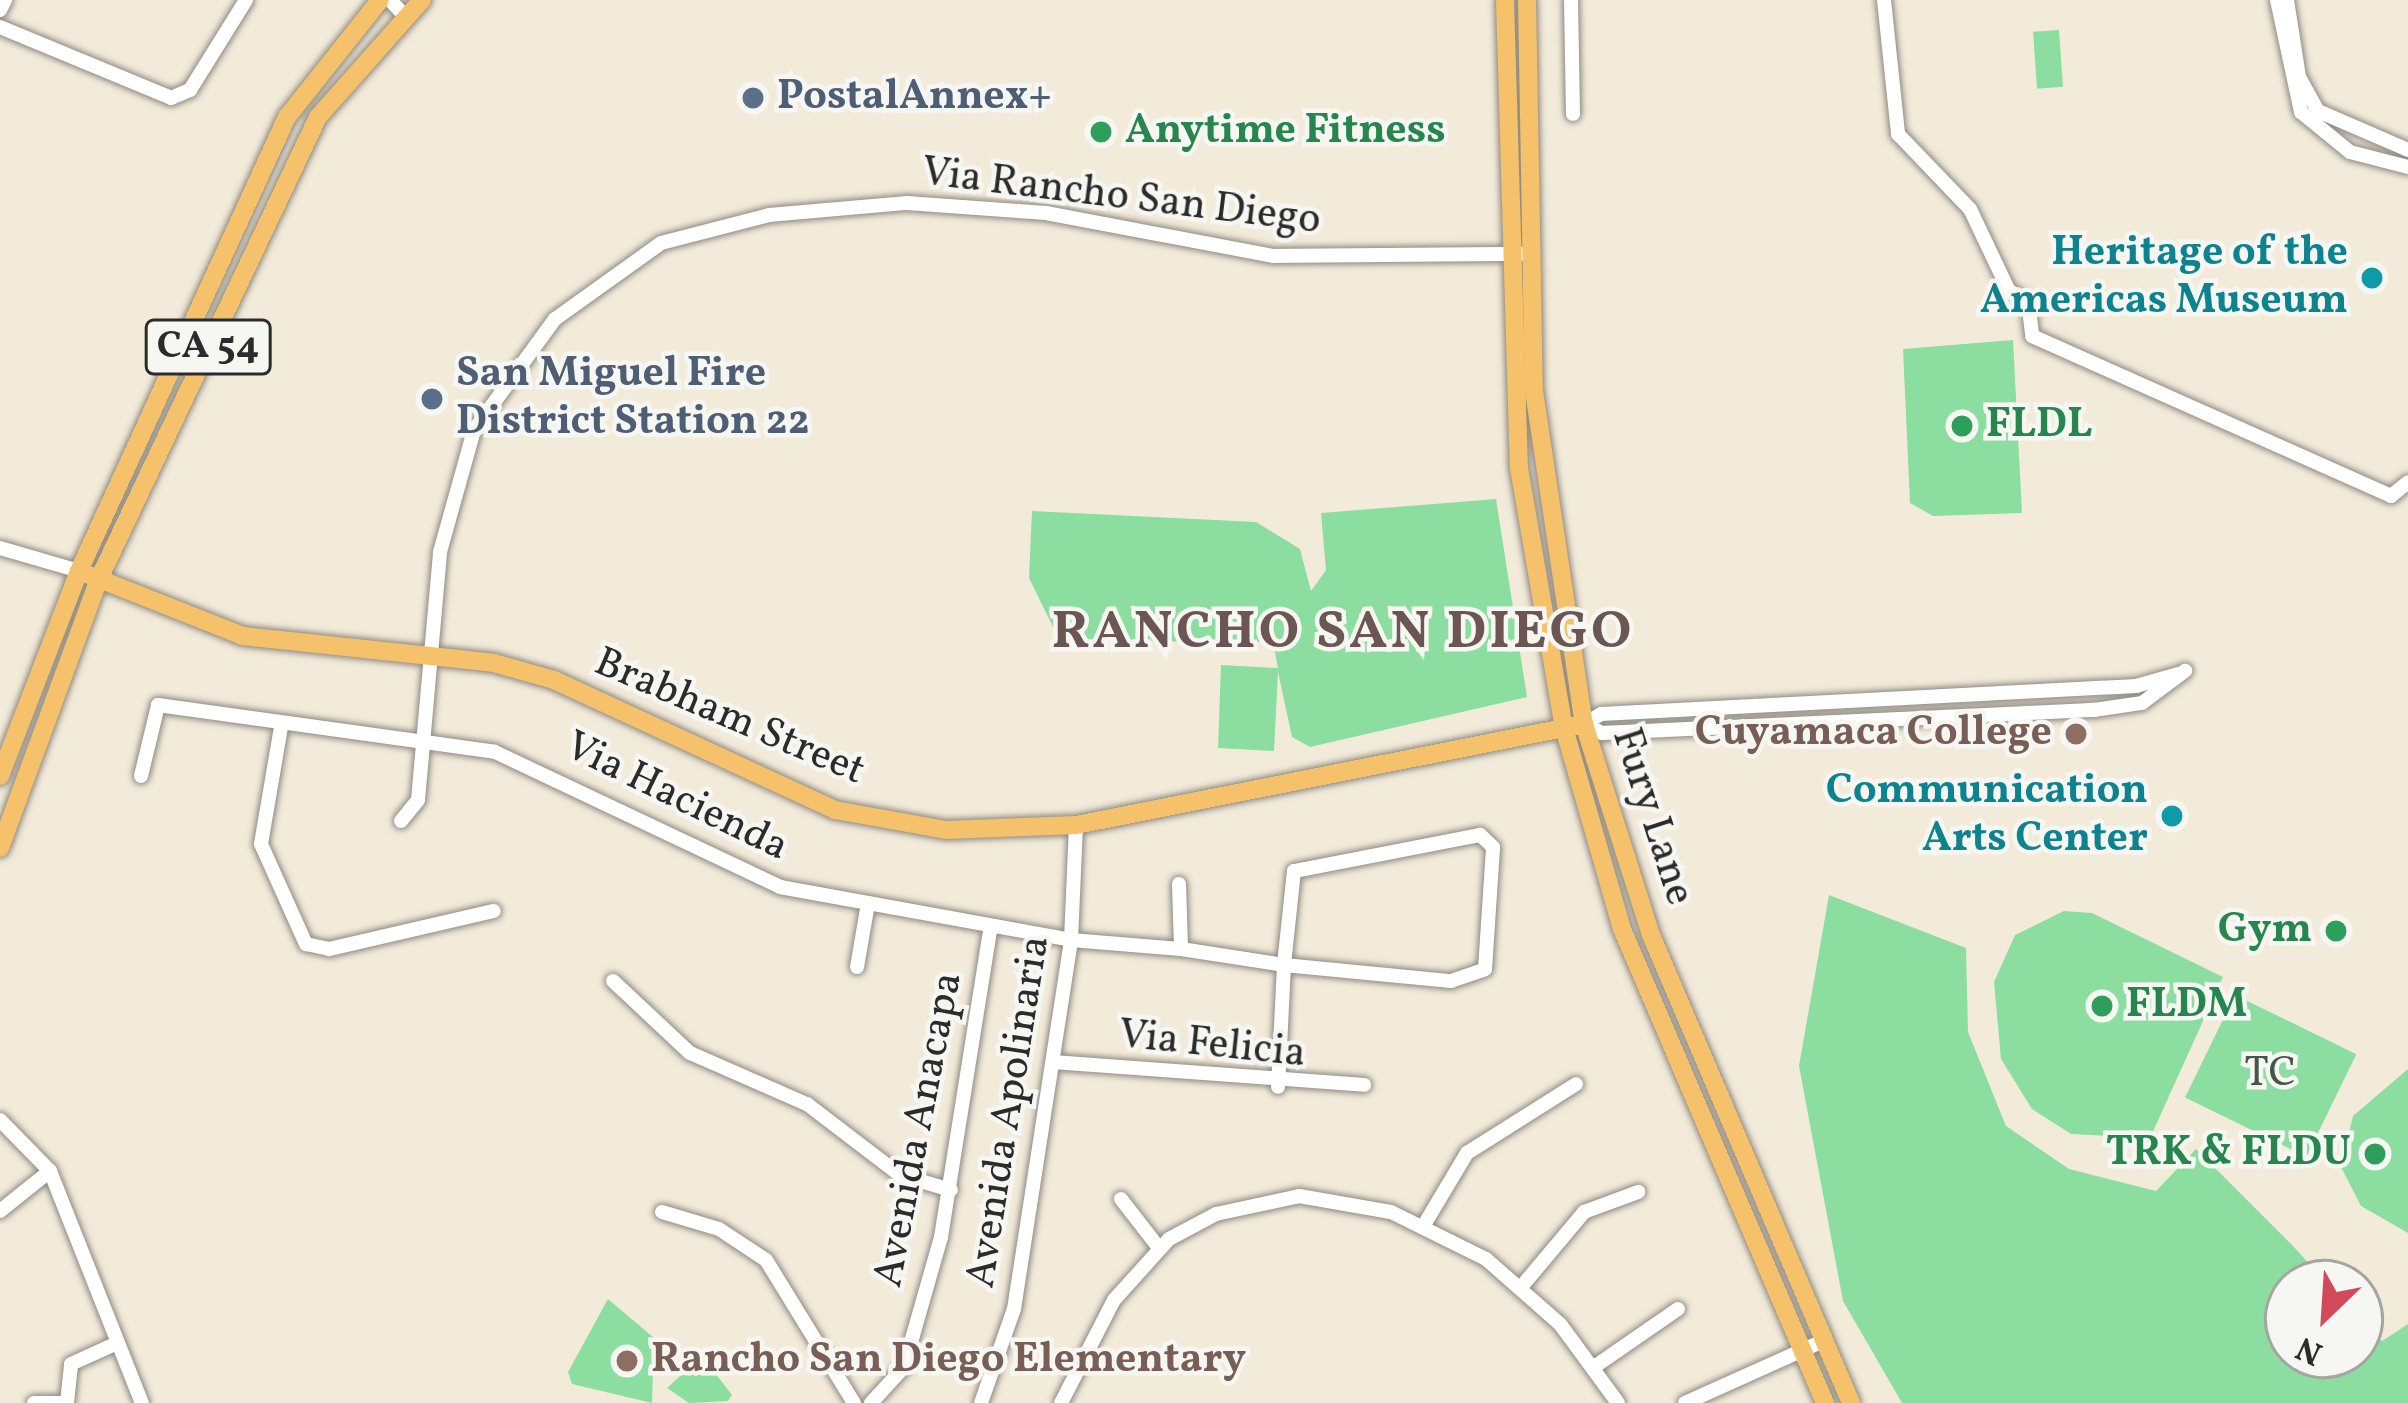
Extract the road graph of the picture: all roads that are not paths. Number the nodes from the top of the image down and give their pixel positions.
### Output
1 (5, 0) edge
2 (246, 0) edge
3 (380, 0) edge
4 (390, 0) edge
5 (422, 0) edge
6 (1505, 0) edge
7 (1527, 0) edge
8 (1571, 0) edge
9 (1884, 0) edge
10 (2277, 0) edge
11 (2287, 0) edge
12 (0, 10) edge
13 (405, 16) junction
14 (0, 27) edge
15 (1573, 114) dead end
16 (2408, 150) edge
17 (2408, 167) edge
18 (1529, 254) junction
19 (1508, 255) junction
20 (2408, 482) edge
21 (0, 548) edge
22 (79, 571) junction
23 (99, 579) junction
24 (433, 655) junction
25 (2036, 691) junction
26 (2000, 710) junction
27 (1574, 726) junction
28 (281, 727) junction
29 (423, 742) junction
30 (0, 776) edge
31 (142, 776) dead end
32 (401, 821) dead end
33 (1076, 825) junction
34 (0, 848) edge
35 (1179, 884) dead end
36 (868, 903) junction
37 (494, 911) dead end
38 (991, 926) junction
39 (1071, 940) junction
40 (1180, 950) junction
41 (1284, 965) junction
42 (857, 967) dead end
43 (613, 981) dead end
44 (1053, 1062) junction
45 (1364, 1084) dead end
46 (1576, 1084) dead end
47 (1277, 1087) junction
48 (0, 1120) edge
49 (50, 1172) junction
50 (951, 1190) junction
51 (1638, 1192) dead end
52 (1121, 1199) dead end
53 (0, 1211) edge
54 (662, 1212) dead end
55 (1424, 1225) junction
56 (1160, 1248) junction
57 (1522, 1286) junction
58 (1678, 1310) dead end
59 (1823, 1341) junction
60 (115, 1344) junction
61 (1802, 1351) junction
62 (1594, 1367) junction
63 (34, 1403) edge
64 (66, 1403) edge
65 (142, 1403) edge
66 (854, 1403) edge
67 (872, 1403) edge
68 (981, 1403) edge
69 (1061, 1403) edge
70 (1618, 1403) edge
71 (1685, 1403) edge
72 (1825, 1403) edge
73 (1851, 1403) edge

1 - 12 street
2 - 14 street
3 - 22 main road, CA 54
4 - 13 street
5 - 13 main road, CA 54
6 - 19 main road, Fury Lane
7 - 18 main road, Fury Lane
8 - 15 street
9 - 20 street
10 - 17 street
11 - 16 street
13 - 23 main road, CA 54
18 - 19 street, Via Rancho San Diego
18 - 27 main road, Fury Lane
19 - 24 street, Via Rancho San Diego
19 - 27 main road, Fury Lane
21 - 22 street, Brabham Street
22 - 23 main road, Brabham Street
22 - 30 main road, CA 54
23 - 24 main road, Brabham Street
23 - 34 main road, CA 54
24 - 29 street, Via Rancho San Diego
24 - 33 main road, Brabham Street
25 - 26 street
25 - 26 street
25 - 27 street
26 - 27 street
27 - 33 main road, Brabham Street
27 - 59 main road, Fury Lane
27 - 61 main road, Fury Lane
28 - 29 street, Via Hacienda
28 - 31 street, Via Hacienda
28 - 37 street
29 - 32 street, Via Rancho San Diego
29 - 36 street, Via Hacienda
33 - 39 street, Avenida Apolinaria
35 - 40 street
36 - 38 street, Via Hacienda
36 - 42 street
38 - 39 street, Via Hacienda
38 - 50 street, Avenida Anacapa
39 - 40 street, Via Hacienda
39 - 44 street, Avenida Apolinaria
40 - 41 street, Via Hacienda
41 - 41 street, Via Hacienda
41 - 47 street
43 - 50 street
44 - 47 street, Via Felicia
44 - 68 street, Avenida Apolinaria
45 - 47 street, Via Felicia
46 - 55 street
48 - 49 street
49 - 53 street
49 - 60 street
50 - 67 street, Avenida Anacapa
51 - 57 street
52 - 56 street
54 - 66 street
55 - 56 street
55 - 57 street
56 - 69 street
57 - 62 street
58 - 62 street
59 - 61 street
59 - 73 main road, Fury Lane
60 - 64 street
60 - 65 street
61 - 71 street
61 - 72 main road, Fury Lane
62 - 70 street
63 - 64 street

